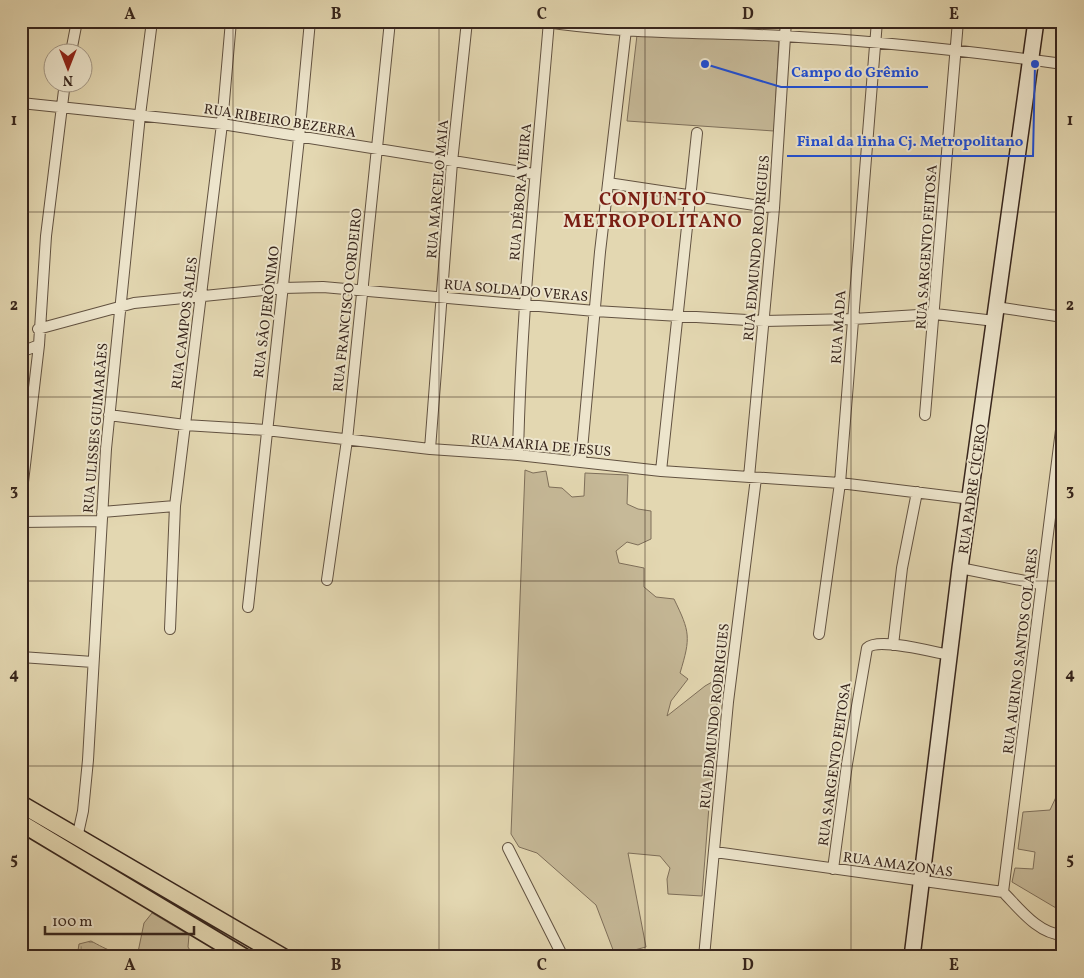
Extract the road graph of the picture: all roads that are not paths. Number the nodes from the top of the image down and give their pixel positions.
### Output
1 (77, 21) edge
2 (152, 21) edge
3 (231, 21) edge
4 (310, 21) edge
5 (390, 21) edge
6 (467, 21) edge
7 (712, 21) edge
8 (786, 21) edge
9 (877, 21) edge
10 (958, 21) edge
11 (1036, 21) edge
12 (546, 22) edge
13 (627, 25) edge
14 (711, 33) junction
15 (784, 36) junction
16 (73, 42) edge
17 (875, 44) junction
18 (954, 50) junction
19 (1030, 59) junction
20 (1063, 64) edge
21 (63, 92) edge
22 (21, 103) edge
23 (60, 106) junction
24 (140, 115) junction
25 (222, 124) junction
26 (697, 134) dead end
27 (300, 138) junction
28 (376, 149) junction
29 (452, 162) junction
30 (534, 174) junction
31 (608, 183) junction
32 (691, 196) junction
33 (774, 208) junction
34 (283, 288) junction
35 (362, 292) junction
36 (201, 296) junction
37 (442, 297) junction
38 (525, 304) junction
39 (120, 308) junction
40 (594, 311) junction
41 (935, 314) junction
42 (996, 314) junction
43 (678, 316) junction
44 (1063, 317) edge
45 (853, 319) junction
46 (764, 321) junction
47 (38, 329) junction
48 (39, 345) junction
49 (21, 352) edge
50 (1063, 414) edge
51 (109, 415) junction
52 (925, 415) dead end
53 (185, 425) junction
54 (266, 430) junction
55 (347, 440) junction
56 (430, 449) junction
57 (518, 455) junction
58 (581, 461) junction
59 (661, 471) junction
60 (752, 478) junction
61 (840, 483) junction
62 (917, 492) junction
63 (21, 499) edge
64 (971, 499) junction
65 (175, 506) junction
66 (102, 516) junction
67 (21, 522) edge
68 (960, 568) junction
69 (327, 580) dead end
70 (1040, 584) junction
71 (248, 607) dead end
72 (170, 629) dead end
73 (819, 634) dead end
74 (893, 645) junction
75 (949, 655) junction
76 (21, 657) edge
77 (93, 662) junction
78 (21, 804) edge
79 (21, 823) edge
80 (77, 838) junction
81 (508, 848) dead end
82 (715, 852) junction
83 (833, 869) junction
84 (920, 881) junction
85 (161, 885) junction
86 (1003, 892) junction
87 (185, 900) junction
88 (152, 901) junction
89 (176, 916) junction
90 (1063, 935) edge
91 (244, 957) edge
92 (283, 957) edge
93 (563, 957) edge
94 (704, 957) edge
95 (912, 957) edge

1 - 16 street
2 - 24 street, RUA ULISSES GUIMARÃES
3 - 25 street, RUA CAMPOS SALES
4 - 27 street, RUA SÃO JERÔNIMO
5 - 28 street, RUA FRANCISCO CORDEIRO
6 - 29 street, RUA MARCELO MAIA
7 - 14 street
8 - 15 street, RUA EDMUNDO RODRIGUES
9 - 17 street, RUA MADA
10 - 18 street, RUA SARGENTO FEITOSA
11 - 19 street, RUA PADRE CÍCERO
12 - 13 street
12 - 30 street, RUA DÉBORA VIEIRA
13 - 14 street
13 - 31 street
14 - 15 street
15 - 17 street
15 - 33 street, RUA EDMUNDO RODRIGUES
17 - 18 street
17 - 45 street, RUA MADA
18 - 19 street
18 - 41 street, RUA SARGENTO FEITOSA
19 - 20 street
19 - 42 street, RUA PADRE CÍCERO
21 - 23 street
22 - 23 street, RUA RIBEIRO BEZERRA
23 - 24 street, RUA RIBEIRO BEZERRA
23 - 47 street
24 - 25 street, RUA RIBEIRO BEZERRA
24 - 39 street, RUA ULISSES GUIMARÃES
25 - 27 street, RUA RIBEIRO BEZERRA
25 - 36 street, RUA CAMPOS SALES
26 - 32 street
27 - 28 street, RUA RIBEIRO BEZERRA
27 - 34 street, RUA SÃO JERÔNIMO
28 - 29 street, RUA RIBEIRO BEZERRA
28 - 35 street, RUA FRANCISCO CORDEIRO
29 - 30 street, RUA RIBEIRO BEZERRA
29 - 37 street, RUA MARCELO MAIA
30 - 38 street, RUA DÉBORA VIEIRA
31 - 32 street
31 - 40 street
32 - 33 street
32 - 43 street
33 - 46 street, RUA EDMUNDO RODRIGUES
34 - 35 street, RUA SOLDADO VERAS
34 - 36 street, RUA SOLDADO VERAS
34 - 54 street, RUA SÃO JERÔNIMO
35 - 37 street, RUA SOLDADO VERAS
35 - 55 street, RUA FRANCISCO CORDEIRO
36 - 39 street, RUA SOLDADO VERAS
36 - 53 street, RUA CAMPOS SALES
37 - 38 street, RUA SOLDADO VERAS
37 - 56 street, RUA MARCELO MAIA
38 - 40 street, RUA SOLDADO VERAS
38 - 57 street, RUA DÉBORA VIEIRA
39 - 47 street, RUA SOLDADO VERAS
39 - 51 street, RUA ULISSES GUIMARÃES
40 - 43 street, RUA SOLDADO VERAS
40 - 58 street
41 - 42 street, RUA SOLDADO VERAS
41 - 45 street, RUA SOLDADO VERAS
41 - 52 street, RUA SARGENTO FEITOSA
42 - 44 street, RUA SOLDADO VERAS
42 - 64 street, RUA PADRE CÍCERO
43 - 46 street, RUA SOLDADO VERAS
43 - 59 street
45 - 46 street, RUA SOLDADO VERAS
45 - 61 street, RUA MADA
46 - 60 street, RUA EDMUNDO RODRIGUES
47 - 48 street
48 - 49 street
48 - 63 street
50 - 70 street, RUA AURINO SANTOS COLARES
51 - 53 street, RUA MARIA DE JESUS
51 - 66 street, RUA ULISSES GUIMARÃES
53 - 54 street, RUA MARIA DE JESUS
53 - 65 street, RUA CAMPOS SALES
54 - 55 street, RUA MARIA DE JESUS
54 - 71 street, RUA SÃO JERÔNIMO
55 - 56 street, RUA MARIA DE JESUS
55 - 69 street, RUA FRANCISCO CORDEIRO
56 - 57 street, RUA MARIA DE JESUS
57 - 58 street, RUA MARIA DE JESUS
58 - 59 street, RUA MARIA DE JESUS
59 - 60 street, RUA MARIA DE JESUS
60 - 61 street, RUA MARIA DE JESUS
60 - 82 street, RUA EDMUNDO RODRIGUES
61 - 62 street, RUA MARIA DE JESUS
61 - 73 street, RUA MADA
62 - 64 street, RUA MARIA DE JESUS
62 - 74 street
64 - 68 street, RUA PADRE CÍCERO
65 - 66 street
65 - 72 street, RUA CAMPOS SALES
66 - 67 street
66 - 77 street, RUA ULISSES GUIMARÃES
68 - 70 street
68 - 75 street, RUA PADRE CÍCERO
70 - 86 street, RUA AURINO SANTOS COLARES
74 - 75 street
74 - 83 street, RUA SARGENTO FEITOSA
75 - 84 street, RUA PADRE CÍCERO
76 - 77 street
77 - 80 street, RUA ULISSES GUIMARÃES
78 - 80 main road
79 - 88 main road
80 - 85 main road
81 - 93 street
82 - 83 street, RUA AMAZONAS
82 - 94 street, RUA EDMUNDO RODRIGUES
83 - 84 street, RUA AMAZONAS
84 - 86 street, RUA AMAZONAS
84 - 95 street, RUA PADRE CÍCERO
85 - 87 main road
85 - 88 main road
86 - 90 street
87 - 89 main road
87 - 92 main road
88 - 89 main road
89 - 91 main road

